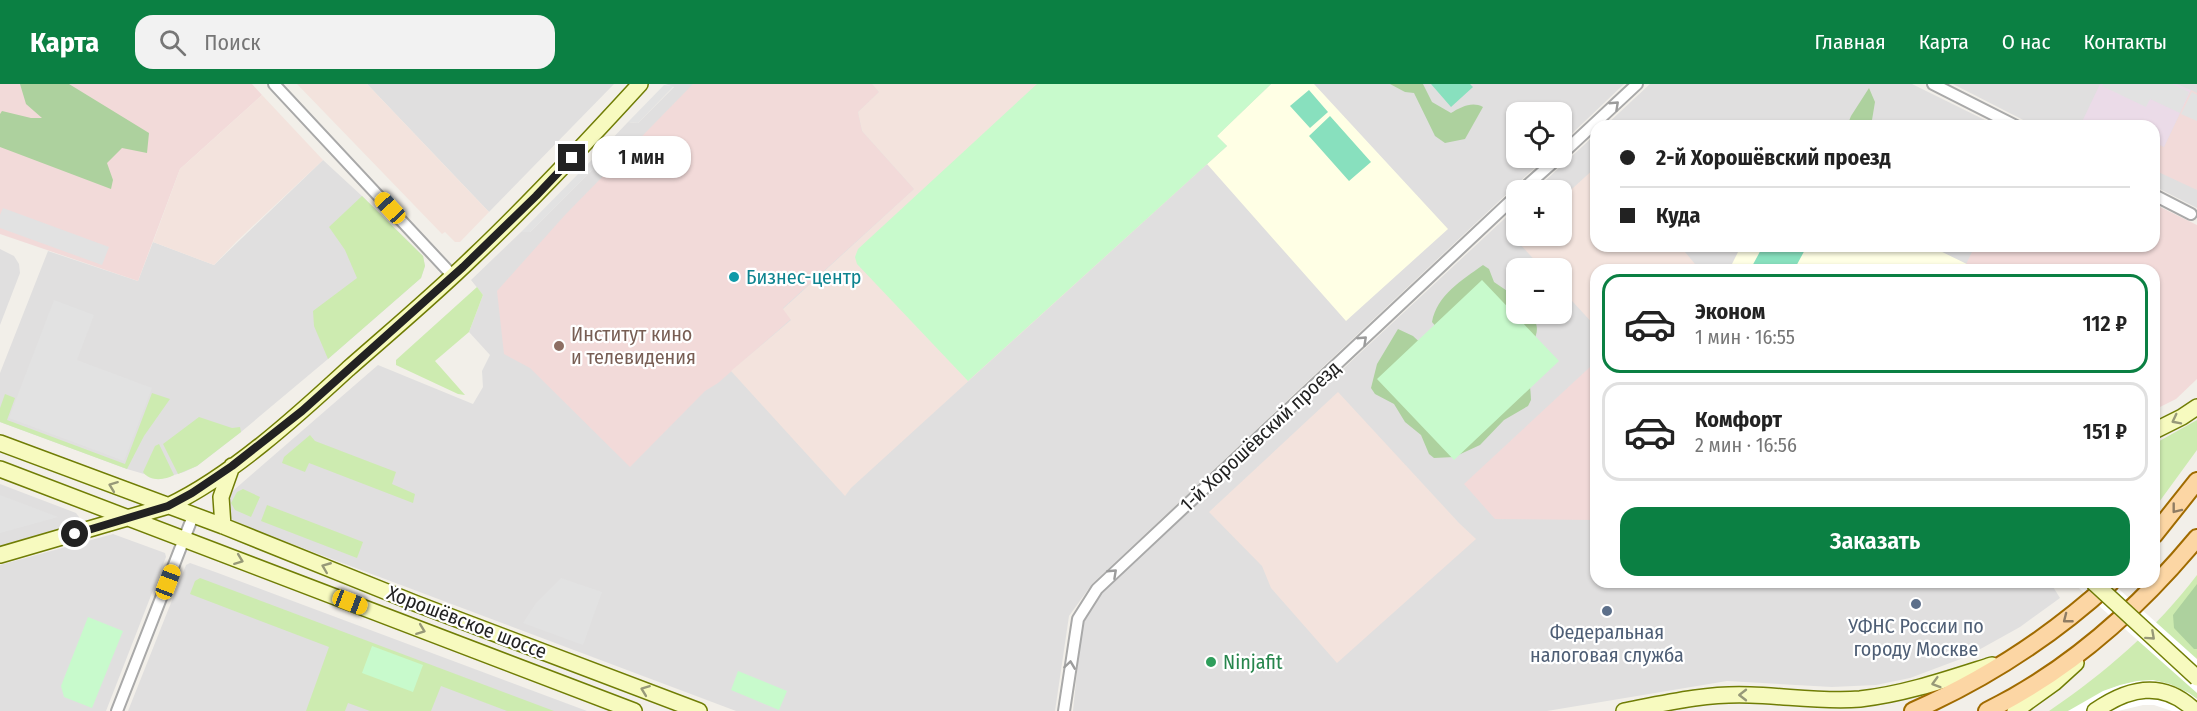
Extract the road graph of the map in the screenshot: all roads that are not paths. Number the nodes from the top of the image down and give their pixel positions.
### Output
1 (274, 84) edge
2 (640, 84) edge
3 (1637, 84) edge
4 (1934, 84) edge
5 (1598, 120) edge
6 (2004, 120) edge
7 (1590, 128) edge
8 (1572, 145) edge
9 (1547, 168) edge
10 (1533, 180) edge
11 (2160, 198) edge
12 (1506, 205) edge
13 (2191, 214) dead end
14 (453, 276) junction
15 (2197, 407) edge
16 (2160, 428) edge
17 (0, 443) edge
18 (232, 466) junction
19 (0, 469) edge
20 (2197, 481) edge
21 (168, 506) junction
22 (193, 516) junction
23 (128, 517) junction
24 (223, 526) junction
25 (2160, 527) edge
26 (180, 538) junction
27 (2197, 538) edge
28 (0, 555) edge
29 (2160, 582) edge
30 (2100, 588) edge
31 (2104, 588) edge
32 (2154, 588) edge
33 (2118, 622) junction
34 (2012, 659) junction
35 (2197, 678) edge
36 (627, 710) edge
37 (117, 711) edge
38 (699, 711) edge
39 (1064, 711) edge
40 (1624, 711) edge
41 (1912, 711) edge
42 (1987, 711) edge
43 (2015, 711) edge
44 (2095, 711) edge
45 (2195, 711) edge

1 - 14 street
2 - 14 main road
5 -> 3 street
4 - 6 street
8 -> 7 street
9 - 10 street
11 - 13 street
39 -> 12 street, 1-й Хорошёвский проезд
14 - 18 main road
15 -> 16 main road
21 -> 17 main road, Хорошёвское шоссе
18 - 21 main road
18 - 24 main road
19 - 23 main road, Хорошёвское шоссе
20 -> 25 main road
21 - 22 main road, Хорошёвское шоссе
21 - 23 main road
21 - 26 main road
22 - 24 main road, Хорошёвское шоссе
22 - 26 street
23 - 26 main road, Хорошёвское шоссе
23 - 28 main road
38 -> 24 main road, Хорошёвское шоссе
26 -> 36 main road, Хорошёвское шоссе
26 - 37 street
27 - 29 main road
30 -> 35 main road, bridge
31 -> 34 main road
32 - 33 main road
33 - 42 main road
33 - 43 main road
34 -> 40 main road
34 - 41 main road
44 - 45 main road

